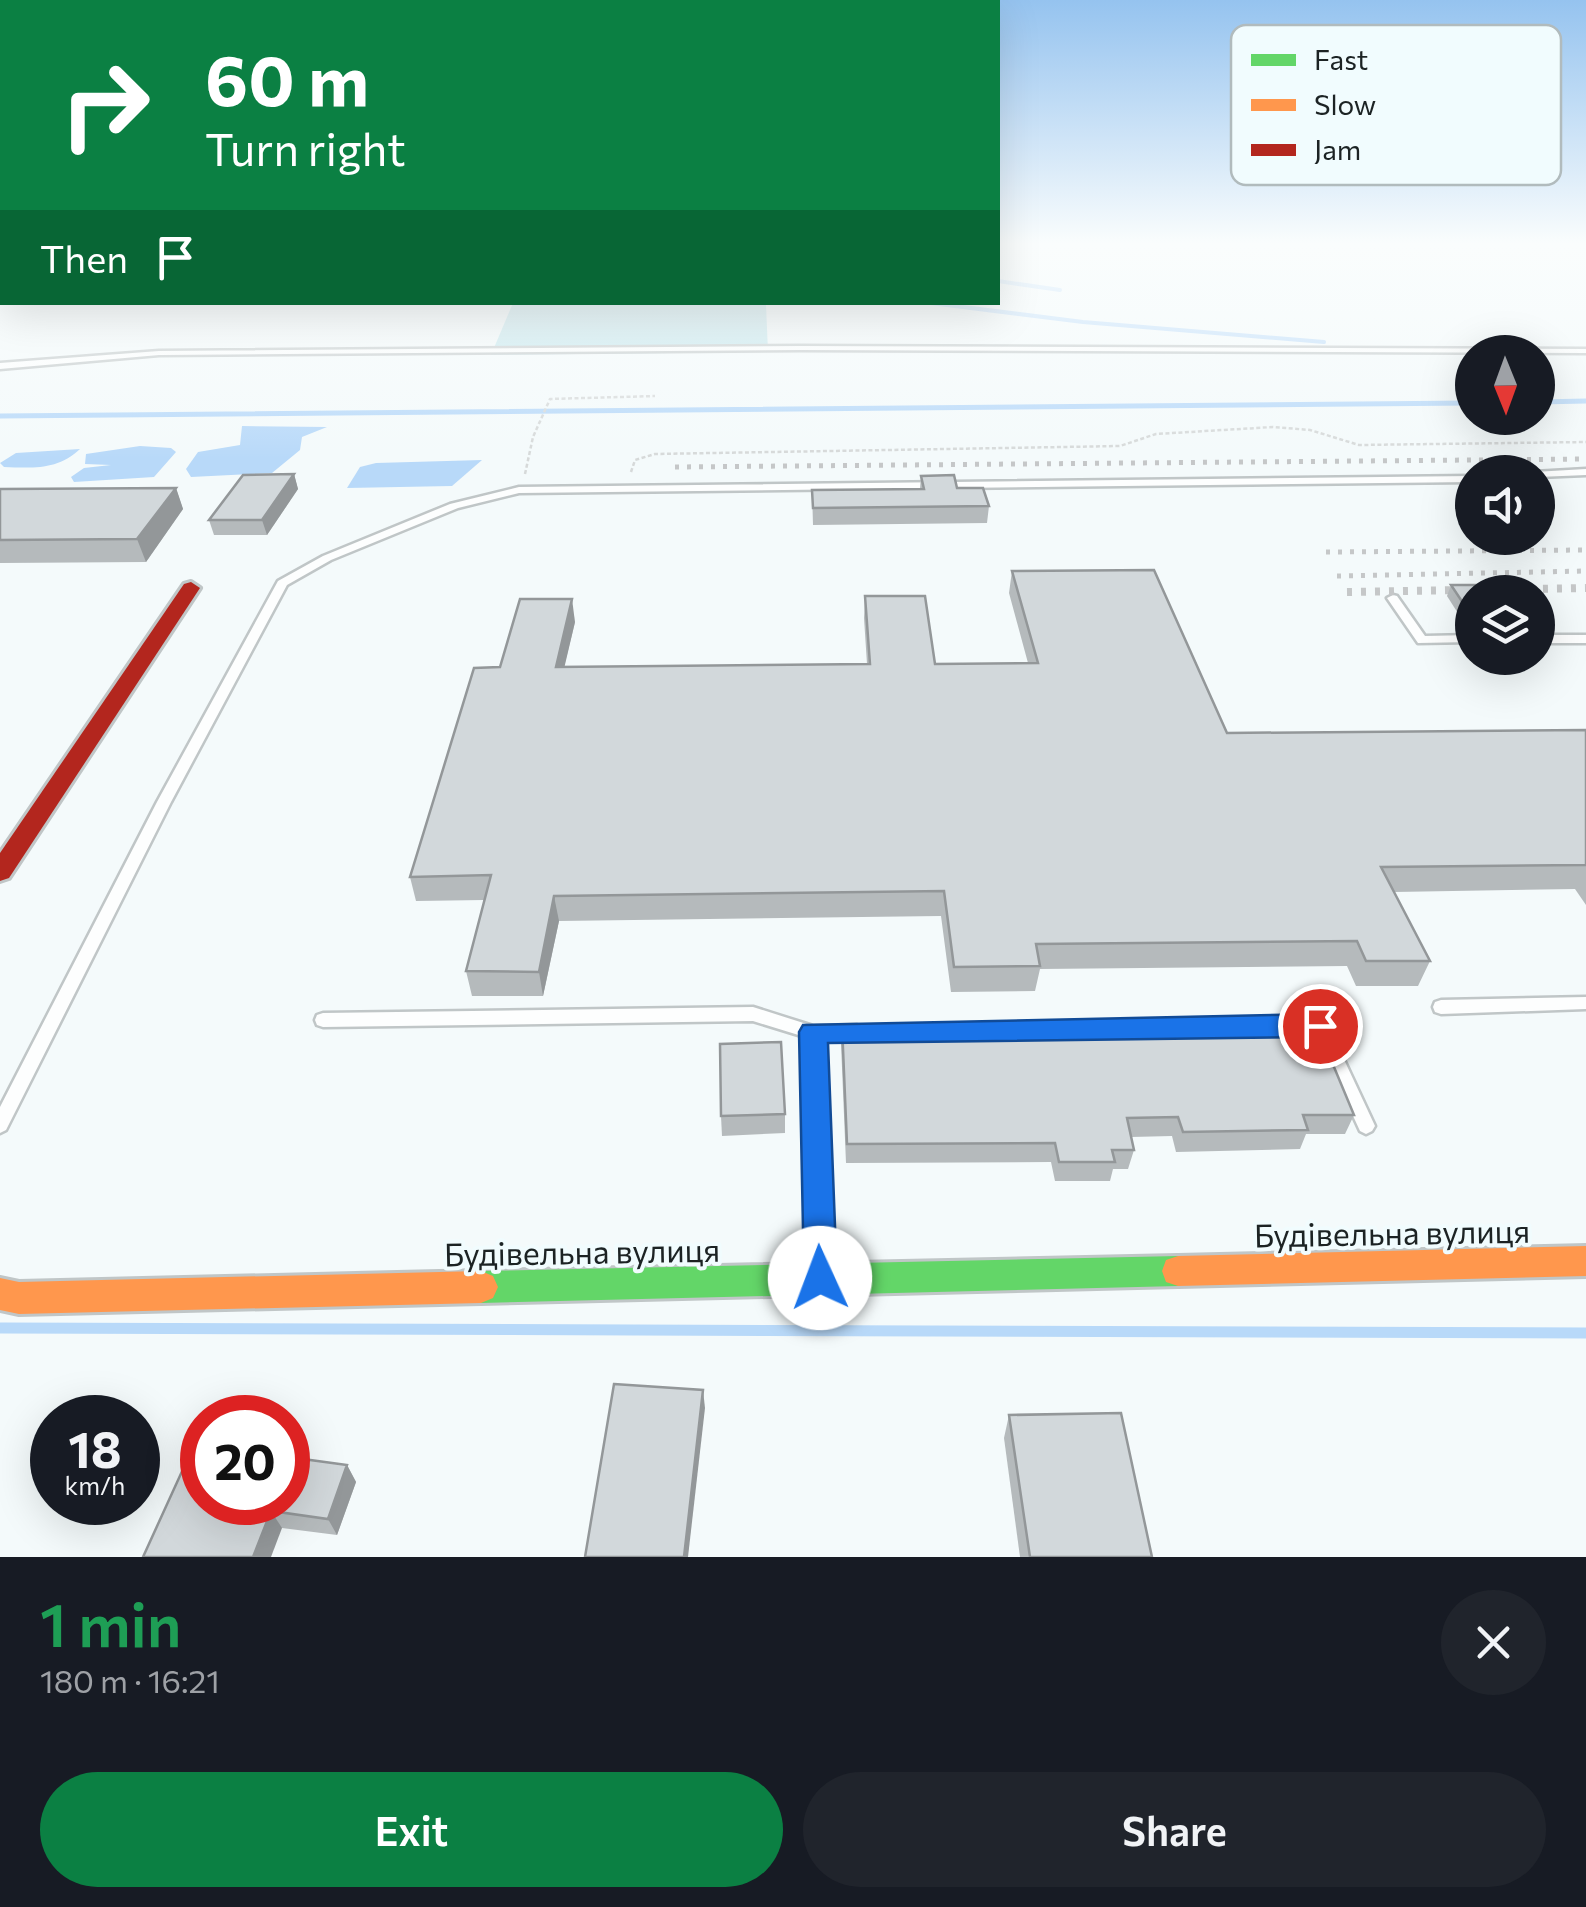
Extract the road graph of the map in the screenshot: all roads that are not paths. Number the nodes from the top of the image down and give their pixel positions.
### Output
1 (1586, 351) edge
2 (0, 366) edge
3 (1586, 472) edge
4 (1555, 473) edge
5 (1455, 479) edge
6 (191, 588) dead end
7 (1393, 598) dead end
8 (1586, 638) edge
9 (1555, 639) edge
10 (1455, 640) edge
11 (0, 872) edge
12 (1586, 1002) edge
13 (1441, 1007) dead end
14 (323, 1020) dead end
15 (1281, 1026) edge
16 (813, 1032) junction
17 (872, 1032) edge
18 (0, 1125) edge
19 (1366, 1126) dead end
20 (1586, 1262) edge
21 (820, 1278) junction
22 (0, 1294) edge

1 - 2 lane
3 - 4 lane
5 - 18 lane
6 - 11 street
7 - 10 lane
8 - 9 lane
12 - 13 lane
14 - 16 lane
15 - 19 lane
16 - 17 lane
16 - 21 lane
20 - 21 street, Будівельна вулиця
21 - 22 street, Будівельна вулиця

